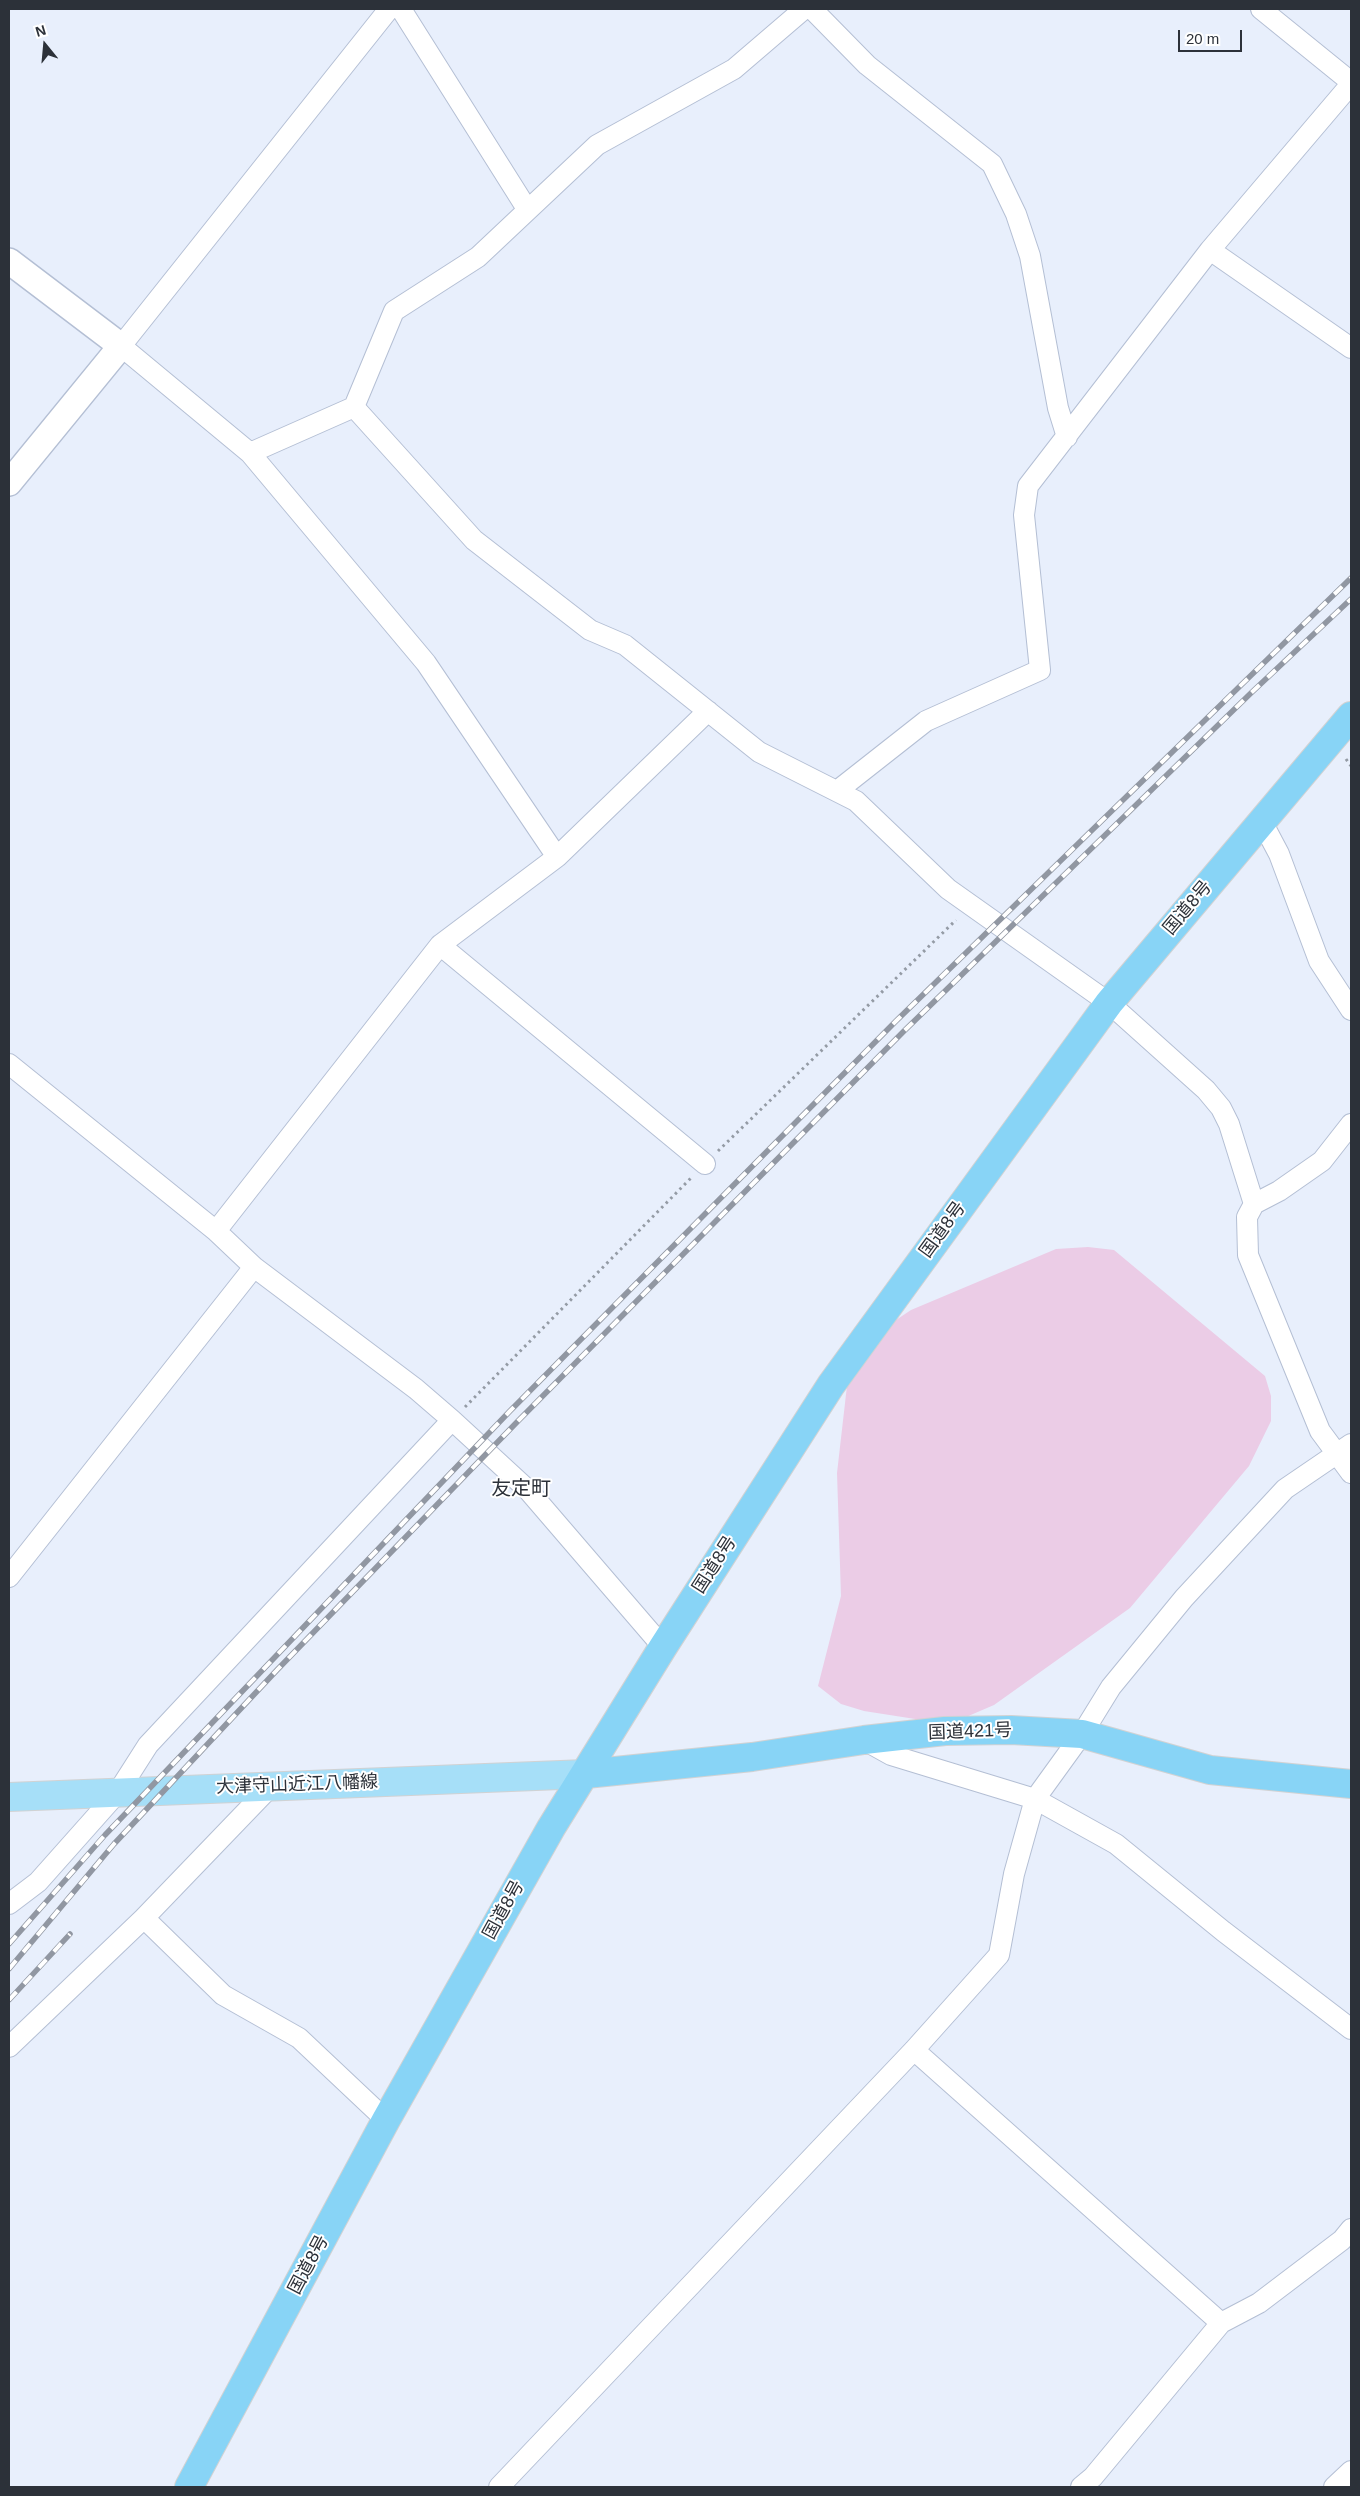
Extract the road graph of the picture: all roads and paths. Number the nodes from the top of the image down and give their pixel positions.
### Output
1 (389, 9) edge
2 (402, 9) edge
3 (804, 9) edge
4 (812, 9) edge
5 (1260, 9) edge
6 (1351, 83) edge
7 (527, 209) junction
8 (1210, 250) junction
9 (9, 261) edge
10 (121, 346) junction
11 (1351, 348) edge
12 (354, 407) junction
13 (1067, 437) junction
14 (250, 453) junction
15 (9, 483) edge
16 (708, 711) junction
17 (1351, 716) edge
18 (837, 791) junction
19 (1261, 820) junction
20 (557, 857) junction
21 (440, 946) junction
22 (1109, 1003) junction
23 (1351, 1010) edge
24 (9, 1064) edge
25 (1351, 1124) edge
26 (706, 1164) dead end
27 (1254, 1204) junction
28 (216, 1232) junction
29 (254, 1267) junction
30 (452, 1420) junction
31 (1344, 1450) edge
32 (1351, 1473) edge
33 (9, 1577) edge
34 (663, 1647) junction
35 (1082, 1734) junction
36 (864, 1740) junction
37 (586, 1774) junction
38 (1351, 1784) edge
39 (271, 1786) junction
40 (118, 1792) junction
41 (9, 1796) edge
42 (1036, 1800) junction
43 (9, 1904) edge
44 (144, 1918) junction
45 (1351, 2029) edge
46 (9, 2047) edge
47 (914, 2050) junction
48 (386, 2120) junction
49 (1351, 2229) edge
50 (1221, 2323) junction
51 (1351, 2472) edge
52 (189, 2487) edge
53 (499, 2487) edge
54 (1081, 2487) edge
55 (1334, 2487) edge

1 - 10 street
2 - 7 street
3 - 7 street
4 - 13 street
5 - 6 street
6 - 8 street
7 - 12 street
8 - 11 street
8 - 13 street
9 - 10 street
10 - 14 street
10 - 15 street
12 - 14 street
12 - 16 street
13 - 18 street
14 - 20 street
16 - 18 street
16 - 20 street
17 - 19 highway, 国道8号
18 - 22 street
19 - 22 highway, 国道8号
19 - 23 street
20 - 21 street
21 - 26 street
21 - 28 street
22 - 27 street
22 - 34 highway, 国道8号
24 - 28 street
25 - 27 street
27 - 31 street
28 - 29 street
29 - 30 street
29 - 33 street
30 - 34 street
30 - 40 street
31 - 32 street
31 - 35 street
34 - 37 highway, 国道8号
35 - 36 highway, 国道421号
35 - 38 highway, 国道421号
35 - 42 street
36 - 37 highway, 国道421号
36 - 42 street
37 - 39 main road, 大津守山近江八幡線
37 - 48 highway, 国道8号
39 - 40 main road, 大津守山近江八幡線
39 - 44 street
40 - 41 main road, 大津守山近江八幡線
40 - 43 street
42 - 45 street
42 - 47 street
44 - 46 street
44 - 48 street
47 - 50 street
47 - 53 street
48 - 52 highway, 国道8号
49 - 50 street
50 - 54 street
51 - 55 street

